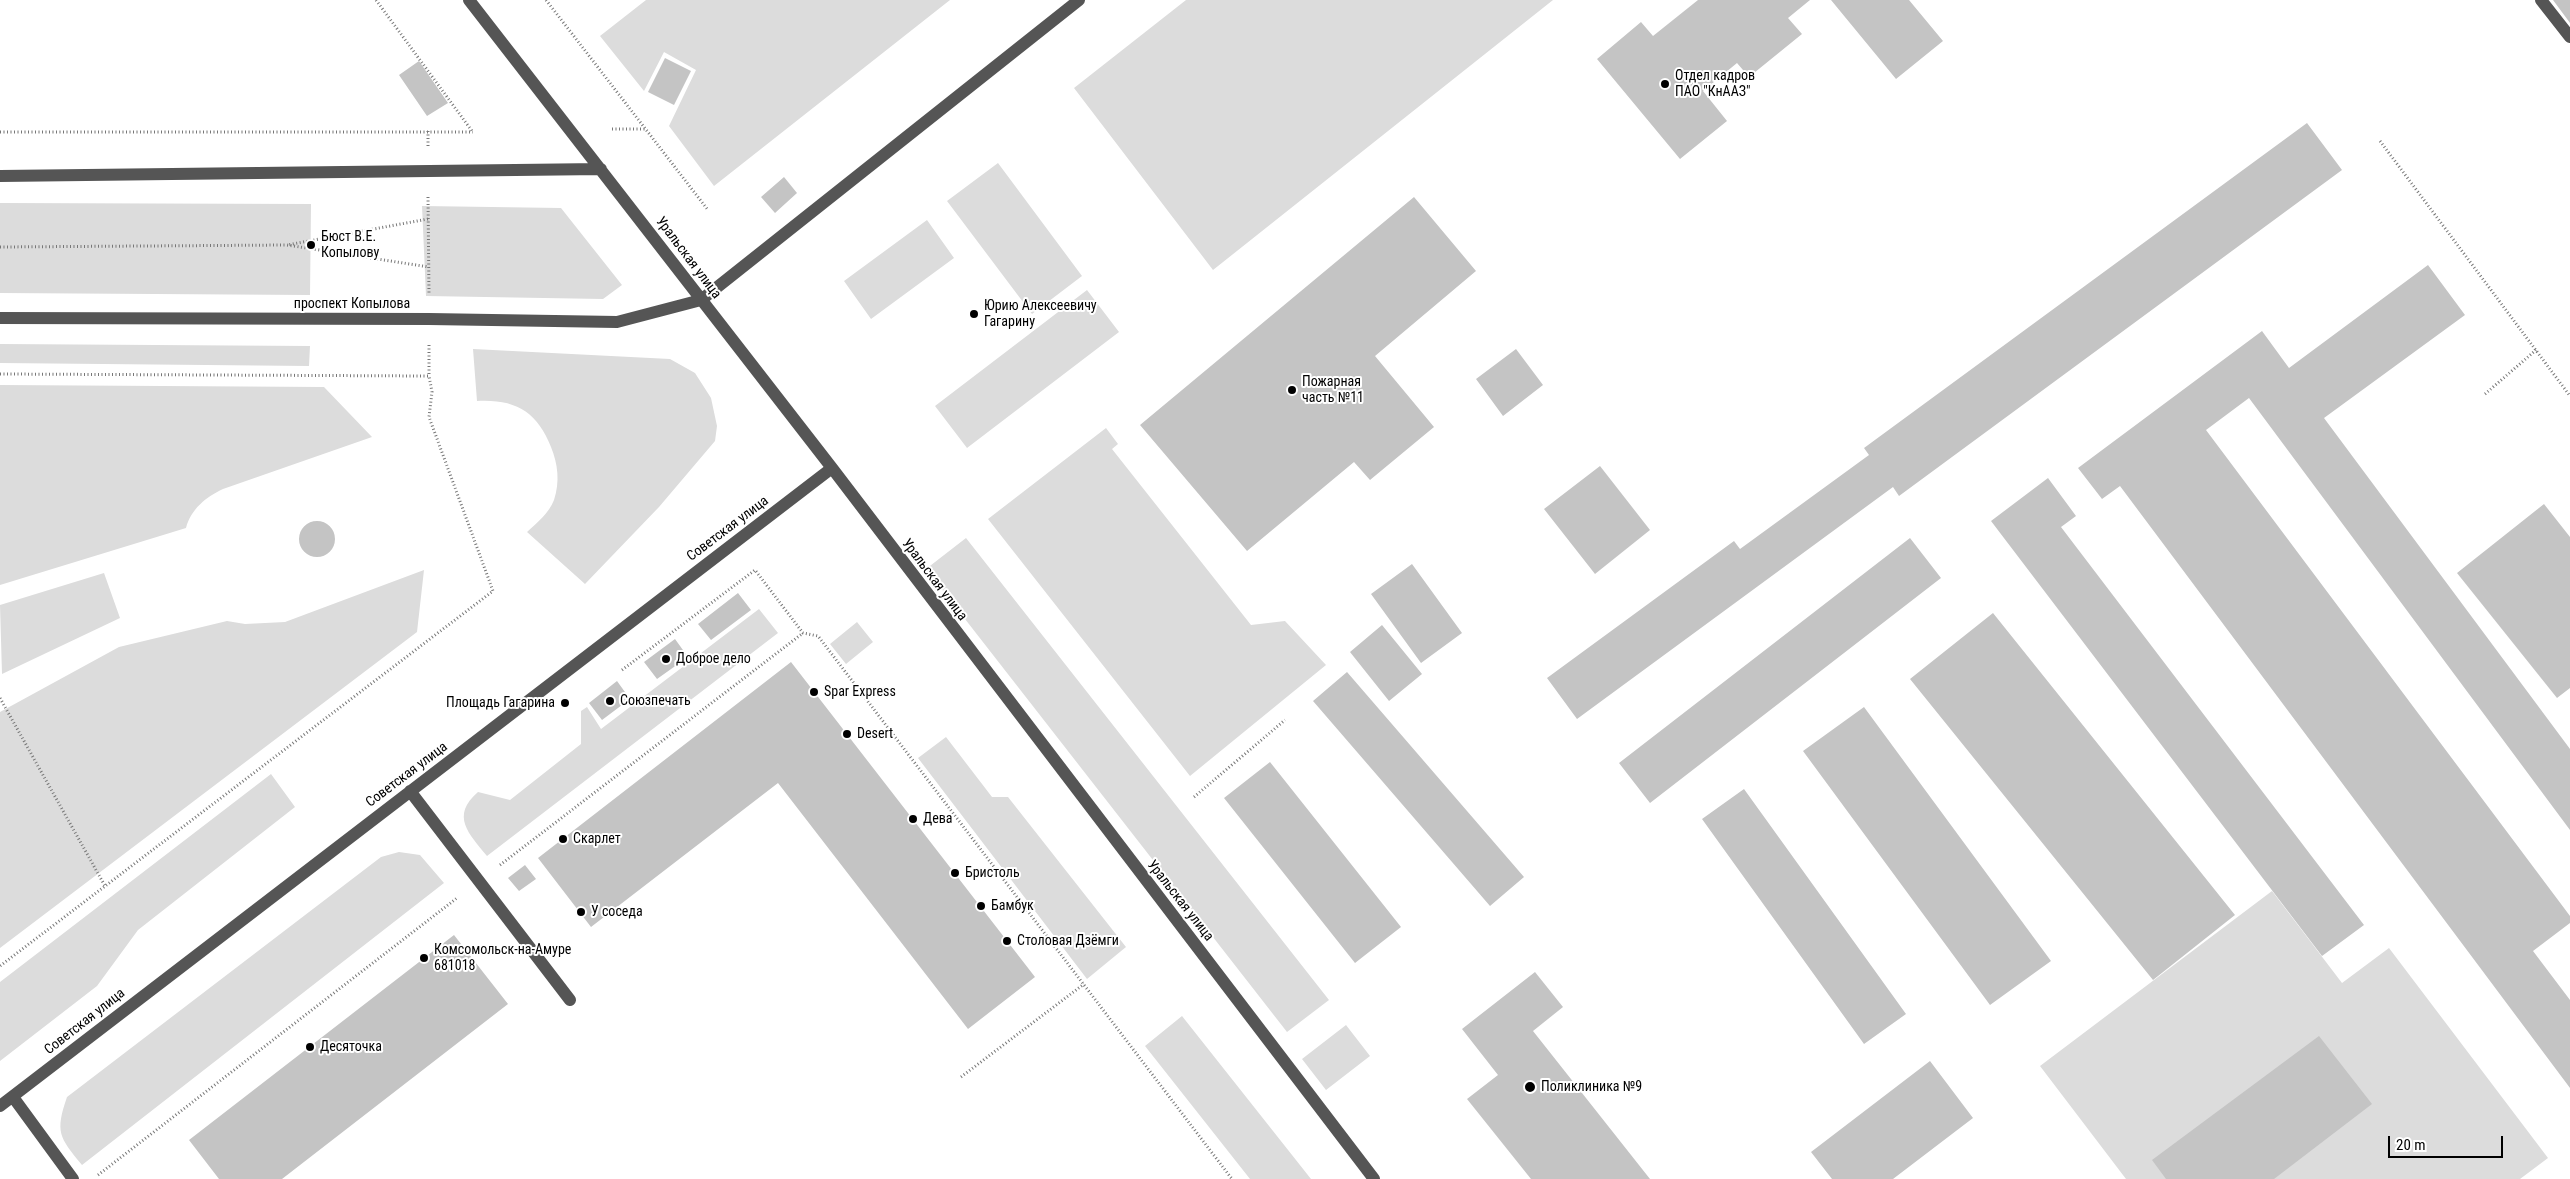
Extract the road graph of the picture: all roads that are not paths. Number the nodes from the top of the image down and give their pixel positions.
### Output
1 (469, 0) edge
2 (1079, 0) edge
3 (2541, 0) edge
4 (2570, 37) edge
5 (601, 169) junction
6 (0, 176) edge
7 (701, 300) junction
8 (0, 318) edge
9 (832, 468) junction
10 (410, 791) junction
11 (570, 1000) dead end
12 (12, 1097) junction
13 (0, 1106) edge
14 (73, 1179) edge
15 (1374, 1179) edge

1 - 5 street, Уральская улица
2 - 7 street
3 - 4 street
5 - 6 street
5 - 7 street, Уральская улица
7 - 8 street, проспект Копылова
7 - 9 street, Уральская улица
9 - 10 street, Советская улица
9 - 15 street, Уральская улица
10 - 11 street
10 - 12 street, Советская улица
12 - 13 street, Советская улица
12 - 14 street

